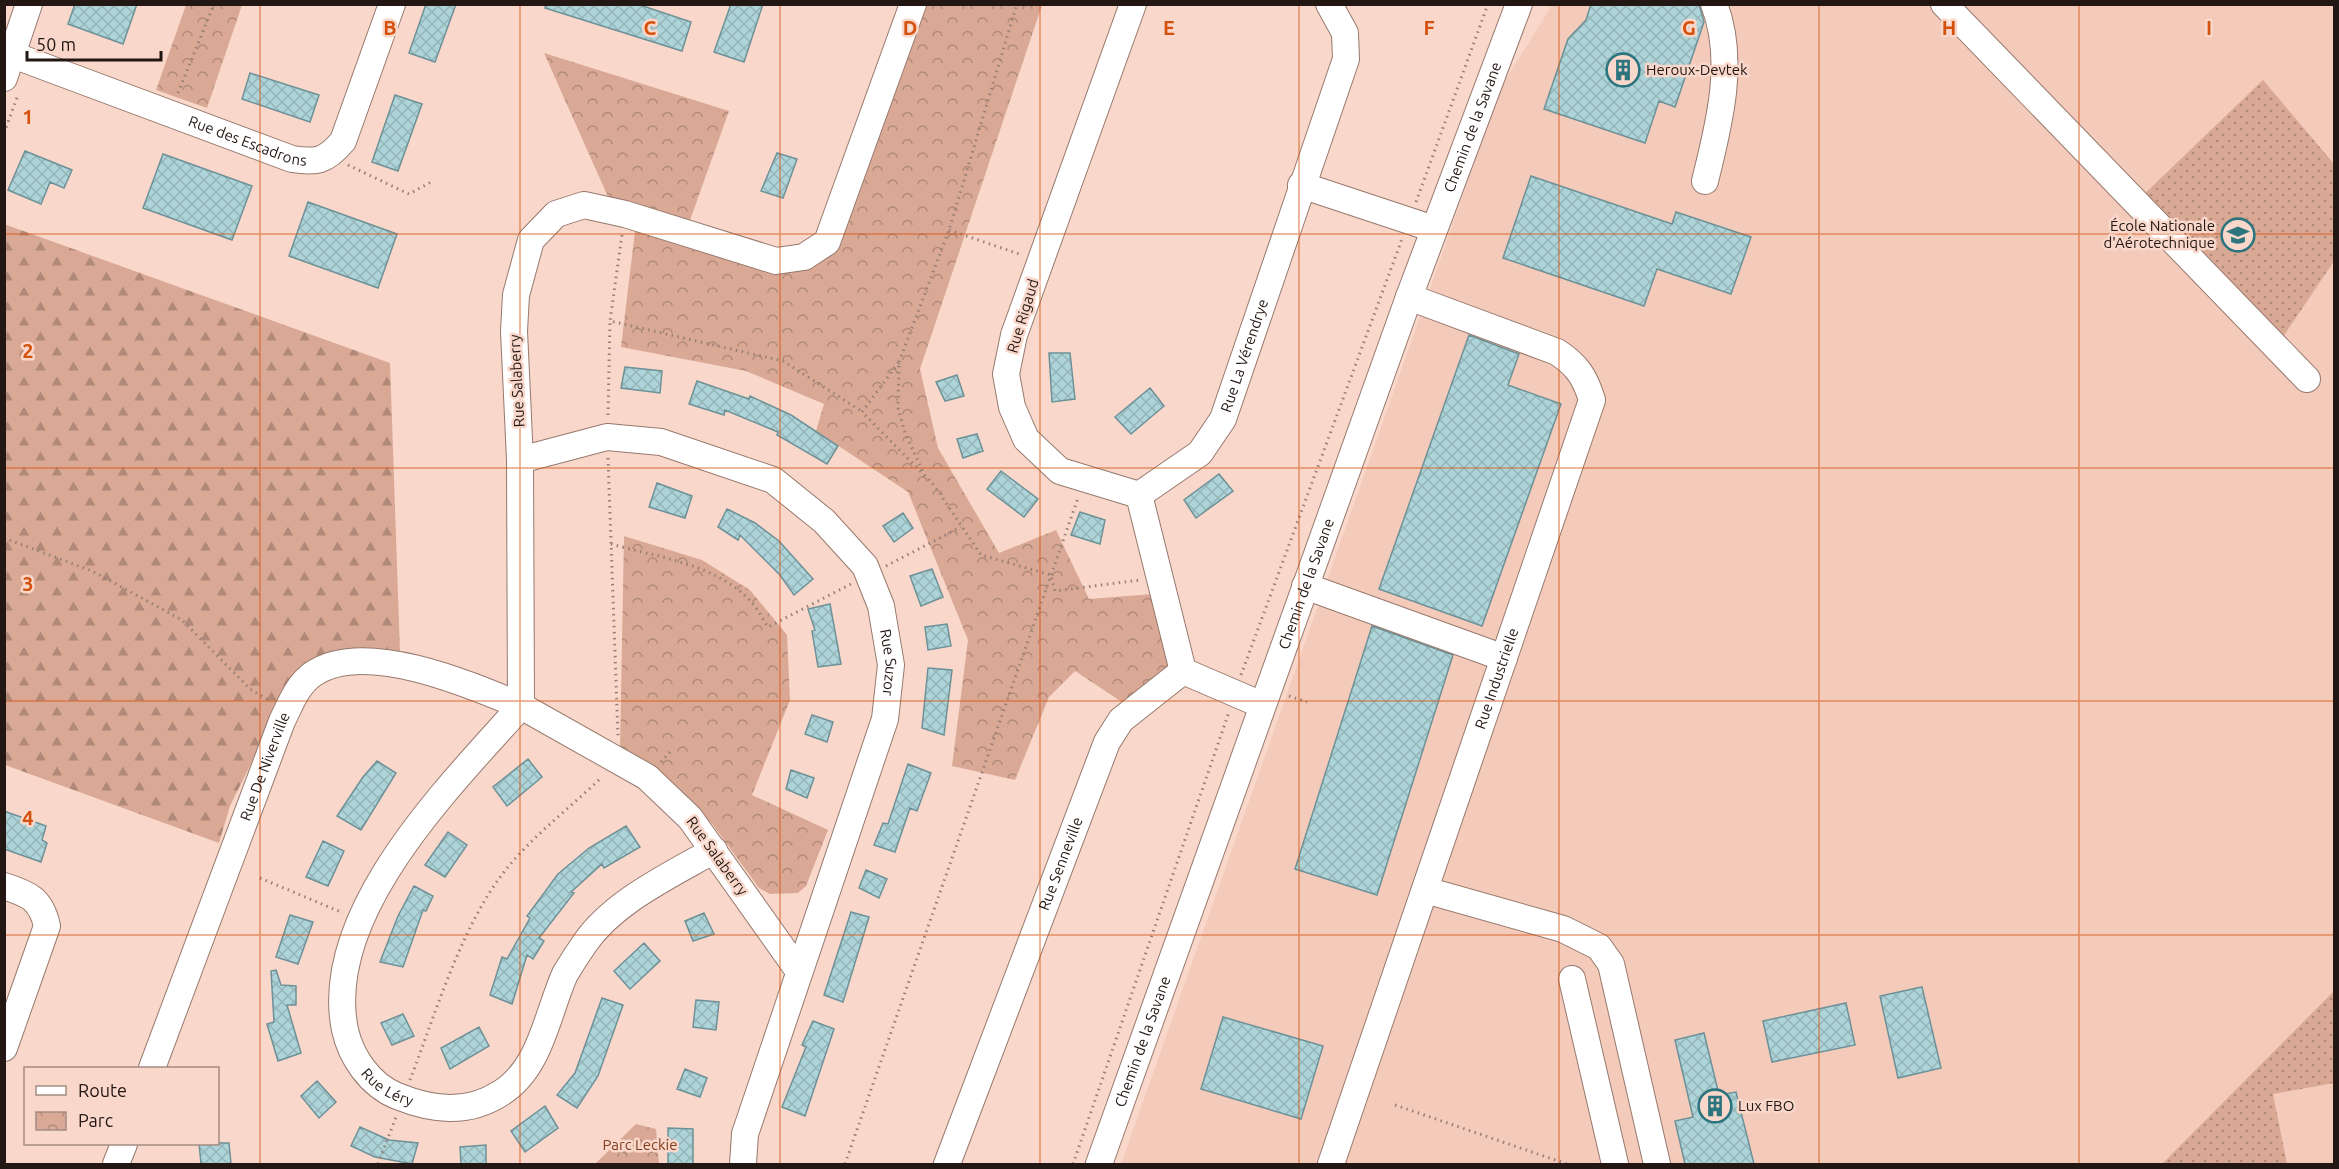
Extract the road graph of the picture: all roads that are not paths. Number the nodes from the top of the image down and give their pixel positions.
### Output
1 (29, 4) edge
2 (392, 4) edge
3 (913, 4) edge
4 (1133, 4) edge
5 (1329, 4) edge
6 (1519, 4) edge
7 (1714, 4) edge
8 (1944, 4) edge
9 (9, 67) edge
10 (1706, 181) dead end
11 (1301, 185) junction
12 (1434, 229) junction
13 (1409, 297) junction
14 (2307, 379) dead end
15 (520, 460) junction
16 (1139, 495) junction
17 (1305, 586) junction
18 (1504, 658) junction
19 (1183, 671) junction
20 (1271, 699) junction
21 (521, 706) junction
22 (714, 850) junction
23 (4, 886) edge
24 (1425, 890) junction
25 (798, 970) junction
26 (1572, 979) dead end
27 (4, 1048) edge
28 (152, 1067) edge
29 (123, 1145) edge
30 (116, 1164) edge
31 (743, 1164) edge
32 (947, 1164) edge
33 (1099, 1164) edge
34 (1331, 1164) edge
35 (1615, 1164) edge
36 (1657, 1164) edge

1 - 9 street
2 - 9 street, Rue des Escadrons
3 - 15 street, Rue Salaberry
4 - 16 street, Rue Rigaud
5 - 11 street, Rue La Vérendrye
6 - 12 street, Chemin de la Savane
7 - 10 street
8 - 14 street
11 - 12 street
11 - 16 street, Rue La Vérendrye
12 - 13 street, Chemin de la Savane
13 - 17 street, Chemin de la Savane
13 - 18 street, Rue Industrielle
15 - 21 street, Rue Salaberry
15 - 25 street, Rue Suzor
16 - 19 street
17 - 18 street
17 - 20 street, Chemin de la Savane
18 - 24 street, Rue Industrielle
19 - 20 street
19 - 32 street, Rue Senneville
20 - 33 street, Chemin de la Savane
21 - 22 street, Rue Salaberry
21 - 22 street, Rue Léry
21 - 28 street, Rue De Niverville
22 - 25 street, Rue Salaberry
23 - 27 street
24 - 34 street, Rue Industrielle
24 - 36 street
25 - 31 street, Rue Suzor
26 - 35 street
29 - 30 street

